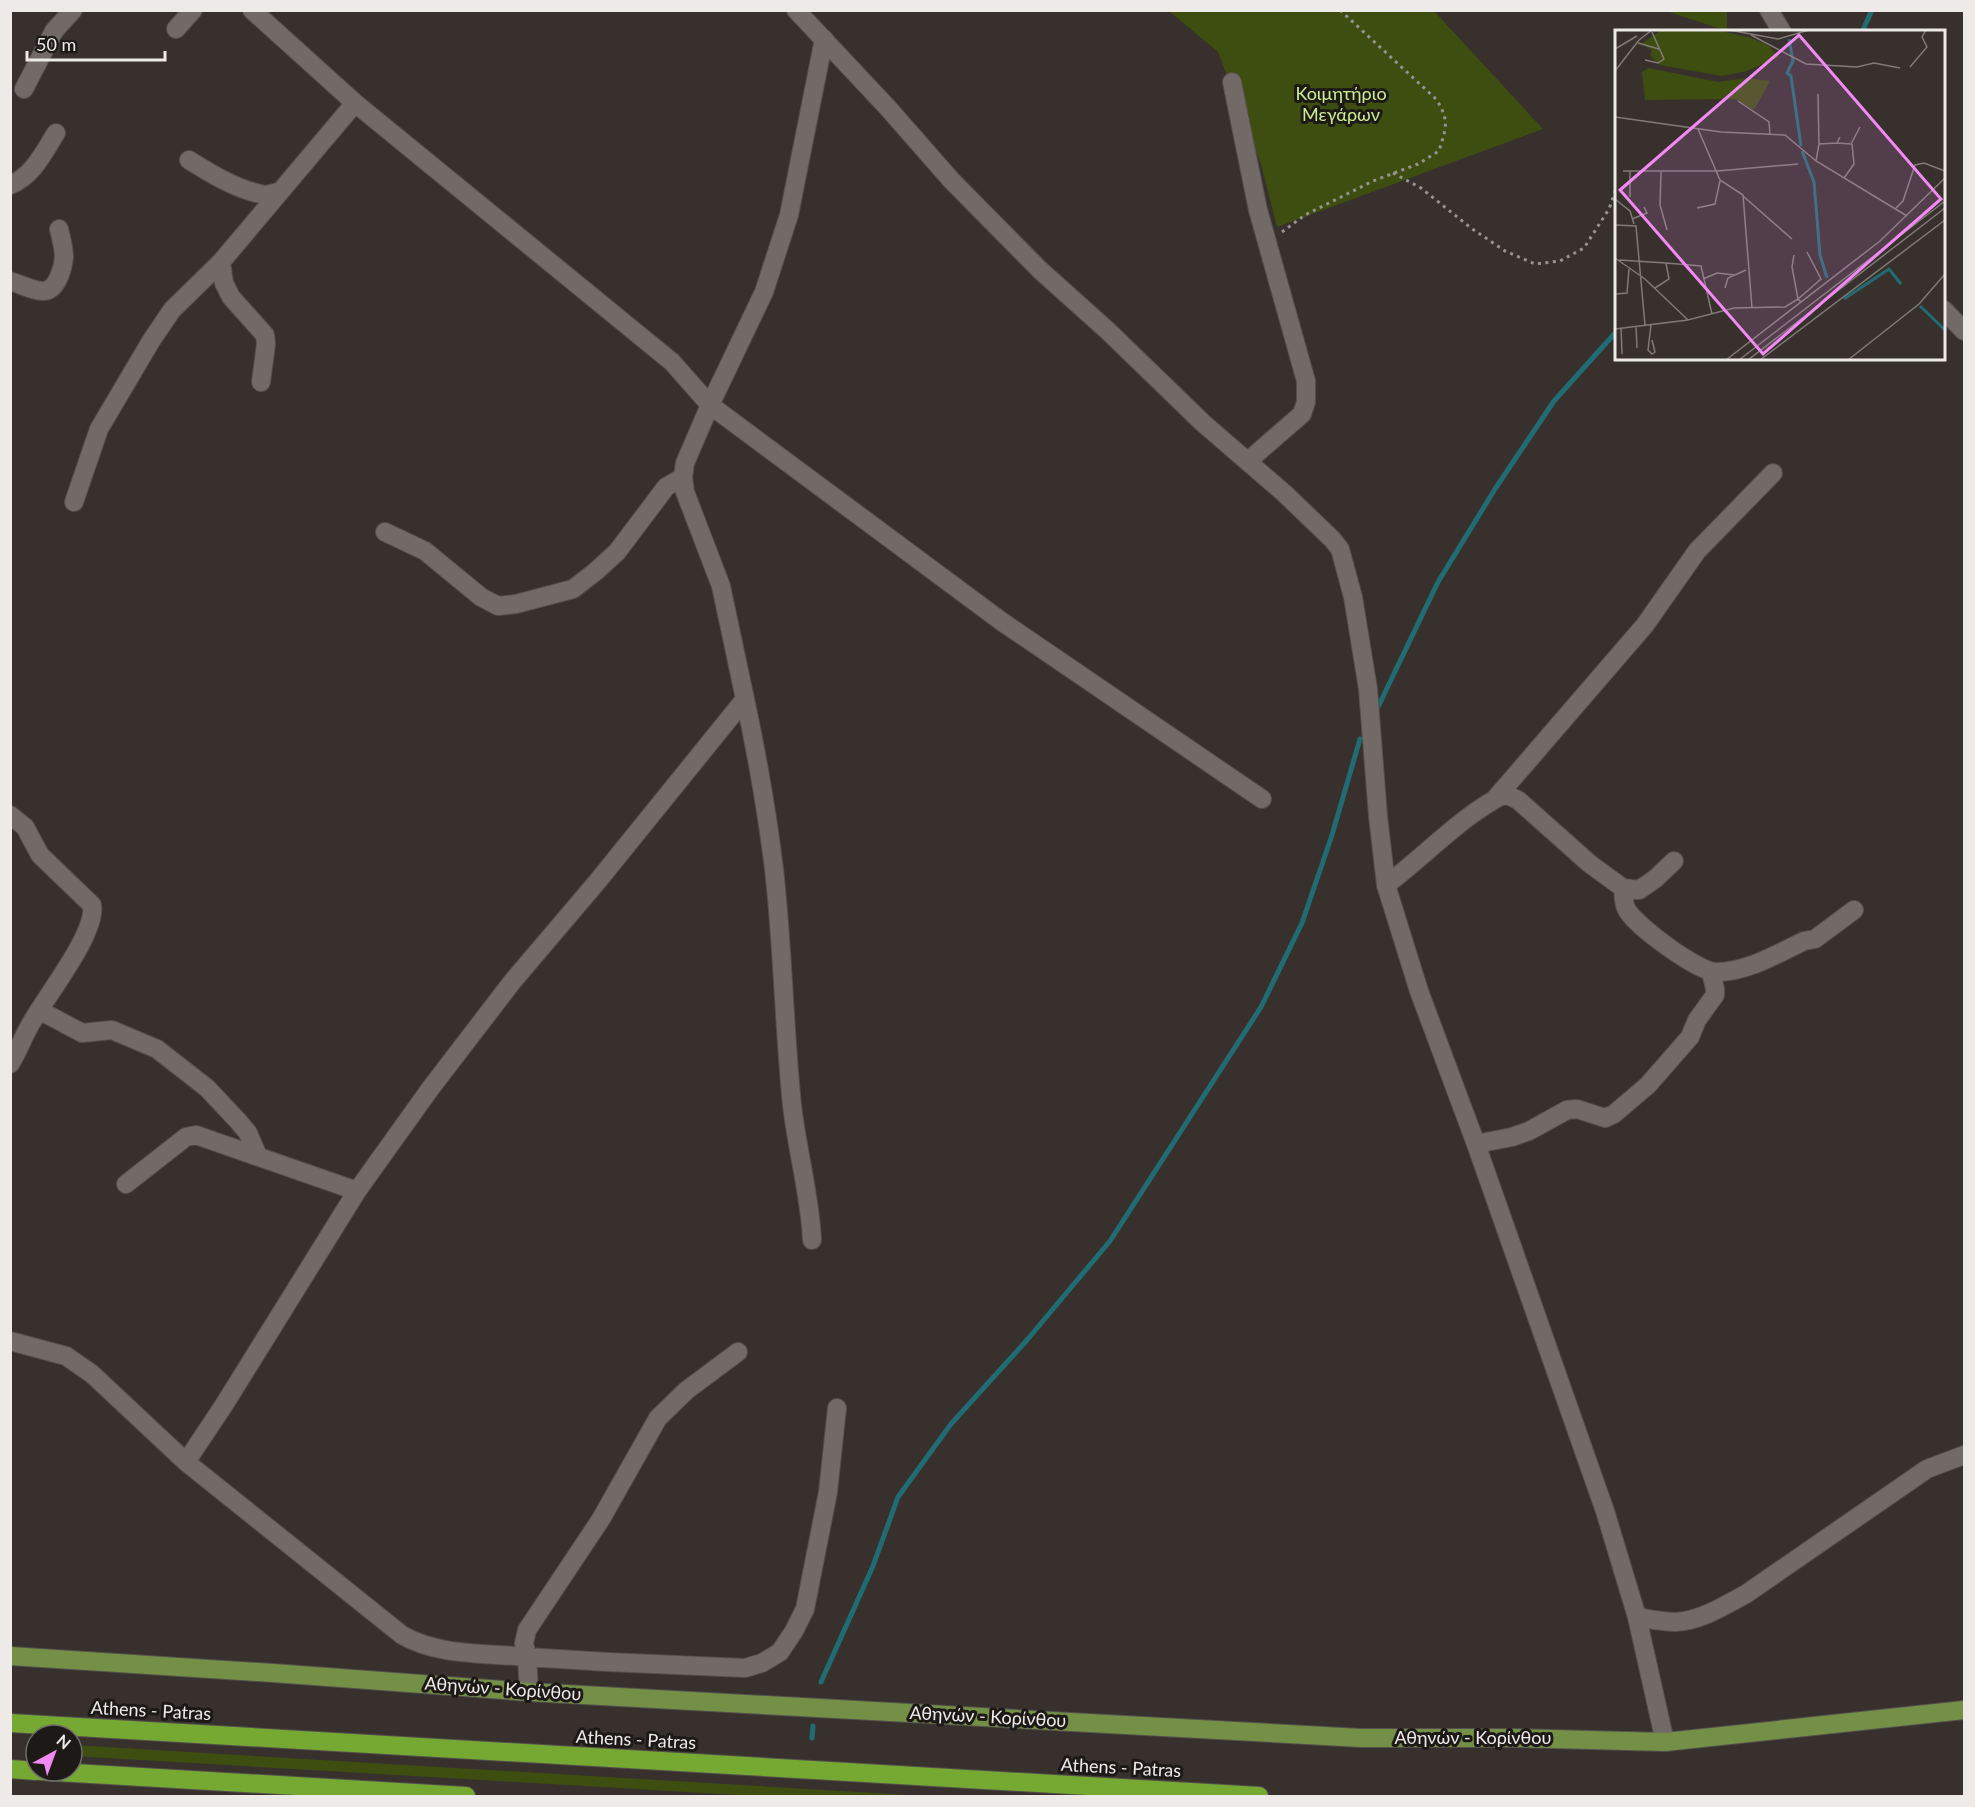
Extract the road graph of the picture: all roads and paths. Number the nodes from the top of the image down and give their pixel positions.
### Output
1 (73, 10) edge
2 (193, 10) edge
3 (796, 10) edge
4 (1340, 10) edge
5 (1769, 10) edge
6 (252, 13) edge
7 (176, 29) dead end
8 (1781, 30) edge
9 (824, 39) junction
10 (1232, 82) dead end
11 (24, 90) dead end
12 (355, 103) junction
13 (56, 133) dead end
14 (189, 159) dead end
15 (1393, 173) junction
16 (10, 185) edge
17 (279, 192) junction
18 (1615, 194) edge
19 (59, 229) dead end
20 (1267, 243) junction
21 (221, 262) junction
22 (10, 281) edge
23 (1945, 311) edge
24 (1965, 331) edge
25 (261, 382) dead end
26 (710, 405) junction
27 (1248, 461) junction
28 (1773, 473) dead end
29 (683, 477) junction
30 (74, 502) dead end
31 (385, 532) dead end
32 (744, 699) junction
33 (1262, 799) dead end
34 (1495, 799) junction
35 (10, 815) edge
36 (1674, 861) dead end
37 (1386, 885) junction
38 (1623, 888) junction
39 (1854, 910) dead end
40 (1711, 972) junction
41 (39, 1010) junction
42 (10, 1064) edge
43 (1476, 1144) junction
44 (258, 1156) junction
45 (126, 1184) dead end
46 (357, 1191) junction
47 (812, 1240) dead end
48 (10, 1341) edge
49 (738, 1352) dead end
50 (837, 1408) dead end
51 (1965, 1455) edge
52 (186, 1462) junction
53 (1636, 1617) junction
54 (10, 1656) edge
55 (527, 1657) junction
56 (529, 1692) junction
57 (1965, 1710) edge
58 (10, 1724) edge
59 (1665, 1742) junction
60 (84, 1774) edge
61 (466, 1797) edge
62 (1259, 1797) edge

1 - 11 street
2 - 7 street
3 - 9 street
4 - 15 path
5 - 8 street
6 - 12 street
9 - 26 street
9 - 27 street
10 - 20 street
12 - 17 street
12 - 26 street
13 - 16 street
14 - 17 street
15 - 18 path
15 - 20 path
17 - 21 street
19 - 22 street
20 - 27 street
21 - 25 street
21 - 30 street
23 - 24 street
26 - 29 street
26 - 33 street
27 - 37 street
28 - 34 street
29 - 31 street
29 - 32 street
32 - 46 street
32 - 47 street
34 - 37 street
34 - 38 street
35 - 41 street
36 - 38 street
37 - 43 street
38 - 40 street
39 - 40 street
40 - 43 street
41 - 42 street
41 - 44 street
43 - 53 street
44 - 45 street
44 - 46 street
46 - 52 street
48 - 52 street
49 - 55 street
50 - 55 street
51 - 53 street
52 - 55 street
53 - 59 street
54 - 56 main road, Αθηνών - Κορίνθου
55 - 56 street
56 - 59 main road, Αθηνών - Κορίνθου
57 - 59 main road, Αθηνών - Κορίνθου
58 - 62 highway, Athens - Patras
60 - 61 highway

